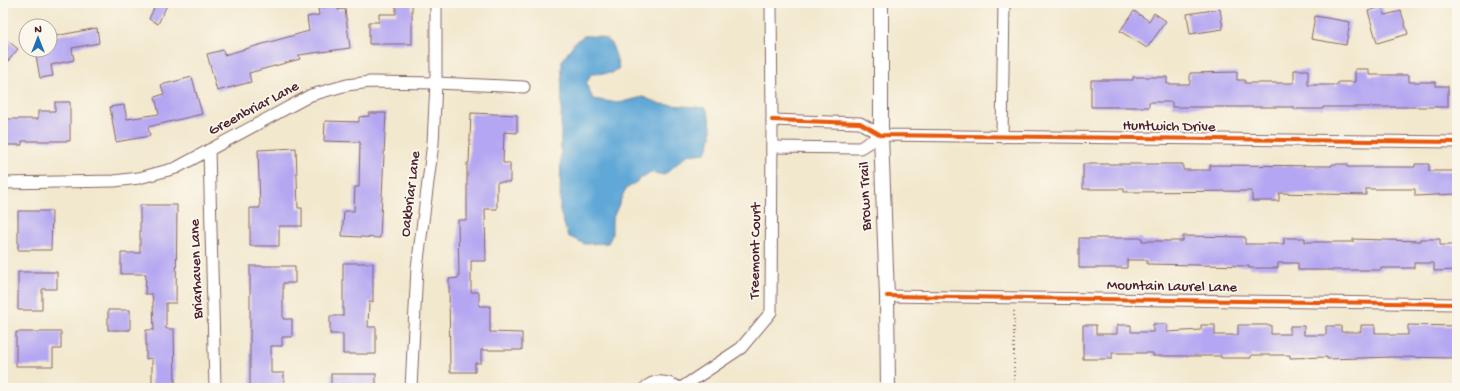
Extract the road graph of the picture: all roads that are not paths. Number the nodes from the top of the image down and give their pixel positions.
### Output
1 (436, 3) edge
2 (771, 3) edge
3 (881, 3) edge
4 (1004, 3) edge
5 (436, 83) junction
6 (524, 87) dead end
7 (772, 120) junction
8 (881, 135) junction
9 (1002, 137) junction
10 (1457, 142) edge
11 (772, 147) junction
12 (209, 150) junction
13 (3, 183) edge
14 (887, 296) junction
15 (1457, 304) edge
16 (215, 388) edge
17 (411, 388) edge
18 (645, 388) edge
19 (680, 388) edge
20 (888, 388) edge

1 - 5 street, Oakbriar Lane
2 - 7 street, Treemont Court
3 - 8 street, Brown Trail
4 - 9 street
5 - 6 street, Greenbriar Lane
5 - 12 street, Greenbriar Lane
5 - 17 street, Oakbriar Lane
7 - 8 street
7 - 11 street, Treemont Court
8 - 9 street, Huntwich Drive
8 - 11 street
8 - 14 street, Brown Trail
9 - 10 street, Huntwich Drive
11 - 19 street, Treemont Court
12 - 13 street, Greenbriar Lane
12 - 16 street, Briarhaven Lane
14 - 15 street, Mountain Laurel Lane
14 - 20 street, Brown Trail
18 - 19 street, Treemont Court

